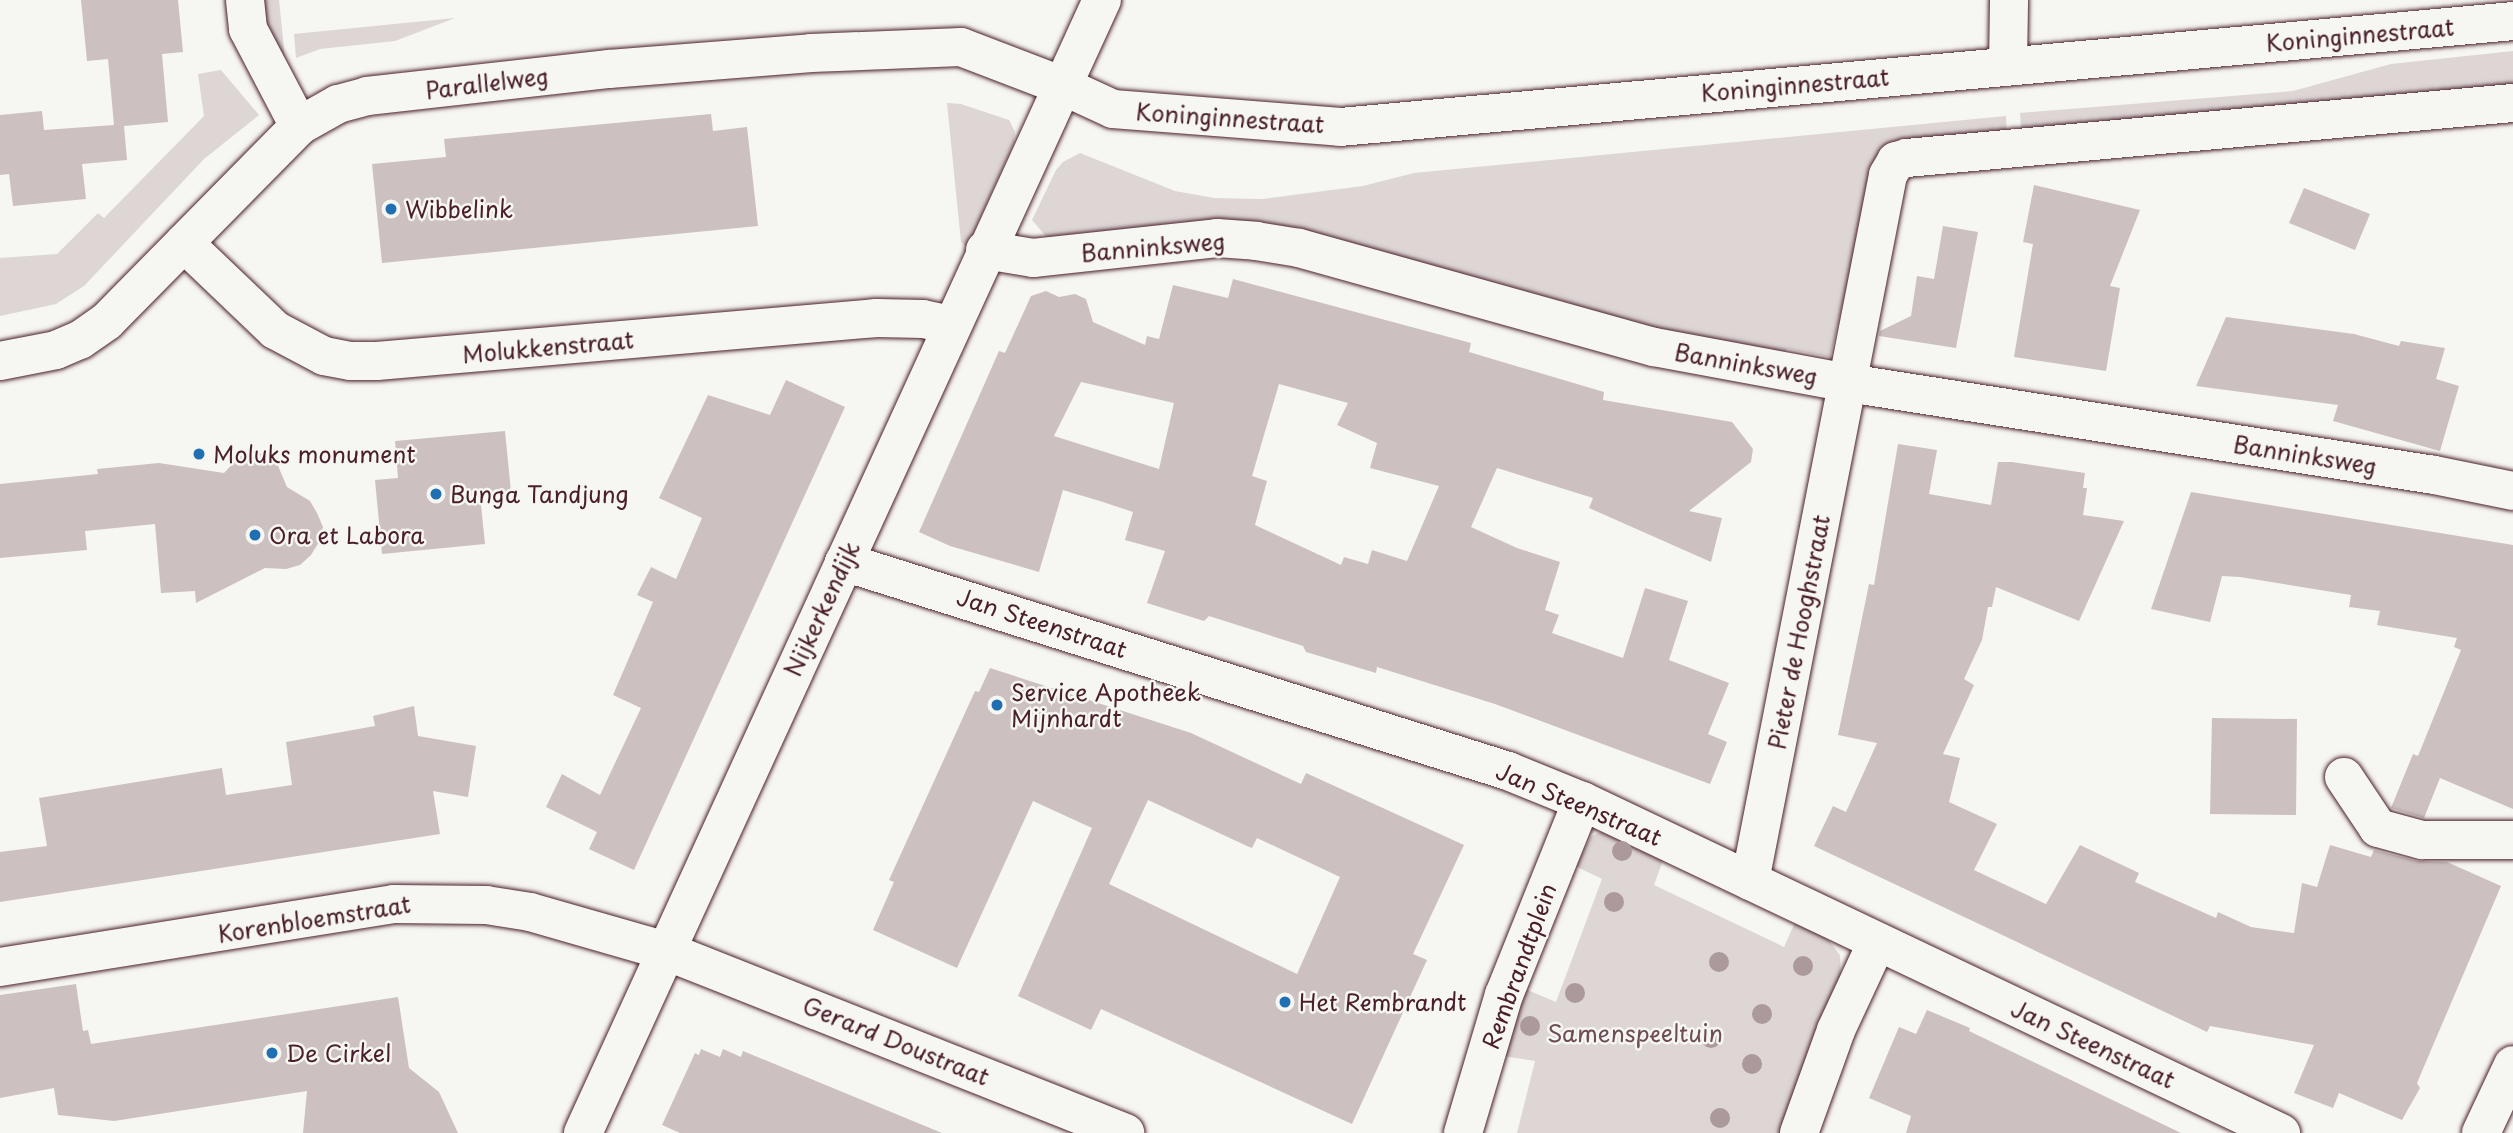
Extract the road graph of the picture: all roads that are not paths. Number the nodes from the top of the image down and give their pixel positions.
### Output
1 (245, 0) edge
2 (1102, 0) edge
3 (2009, 0) edge
4 (2512, 16) edge
5 (2008, 66) junction
6 (1063, 86) junction
7 (2513, 103) edge
8 (299, 126) junction
9 (184, 243) junction
10 (985, 250) junction
11 (952, 325) junction
12 (0, 361) edge
13 (1848, 383) junction
14 (2513, 491) edge
15 (844, 562) junction
16 (2344, 777) dead end
17 (1582, 801) junction
18 (2513, 841) edge
19 (1749, 881) junction
20 (1877, 942) junction
21 (666, 951) junction
22 (0, 967) edge
23 (2513, 1065) edge
24 (583, 1133) edge
25 (1125, 1133) edge
26 (1463, 1133) edge
27 (1799, 1133) edge
28 (2281, 1133) edge
29 (2481, 1133) edge

1 - 8 street
2 - 6 street, Nijkerkendijk
3 - 5 street
4 - 5 street, Koninginnestraat
5 - 6 street, Koninginnestraat
6 - 8 street, Parallelweg
6 - 10 street, Nijkerkendijk
7 - 13 street, Pieter de Hooghstraat
8 - 9 street, Parallelweg
9 - 11 street, Molukkenstraat
9 - 12 street, Parallelweg
10 - 11 street, Nijkerkendijk
10 - 13 street, Banninksweg
11 - 15 street, Nijkerkendijk
13 - 14 street, Banninksweg
13 - 19 street, Pieter de Hooghstraat
15 - 17 street, Jan Steenstraat
15 - 21 street, Nijkerkendijk
16 - 18 street
17 - 19 street, Jan Steenstraat
17 - 26 street, Rembrandtplein
19 - 20 street, Jan Steenstraat
20 - 27 street
20 - 28 street, Jan Steenstraat
21 - 22 street, Korenbloemstraat
21 - 24 street, Nijkerkendijk
21 - 25 street, Gerard Doustraat
23 - 29 street

